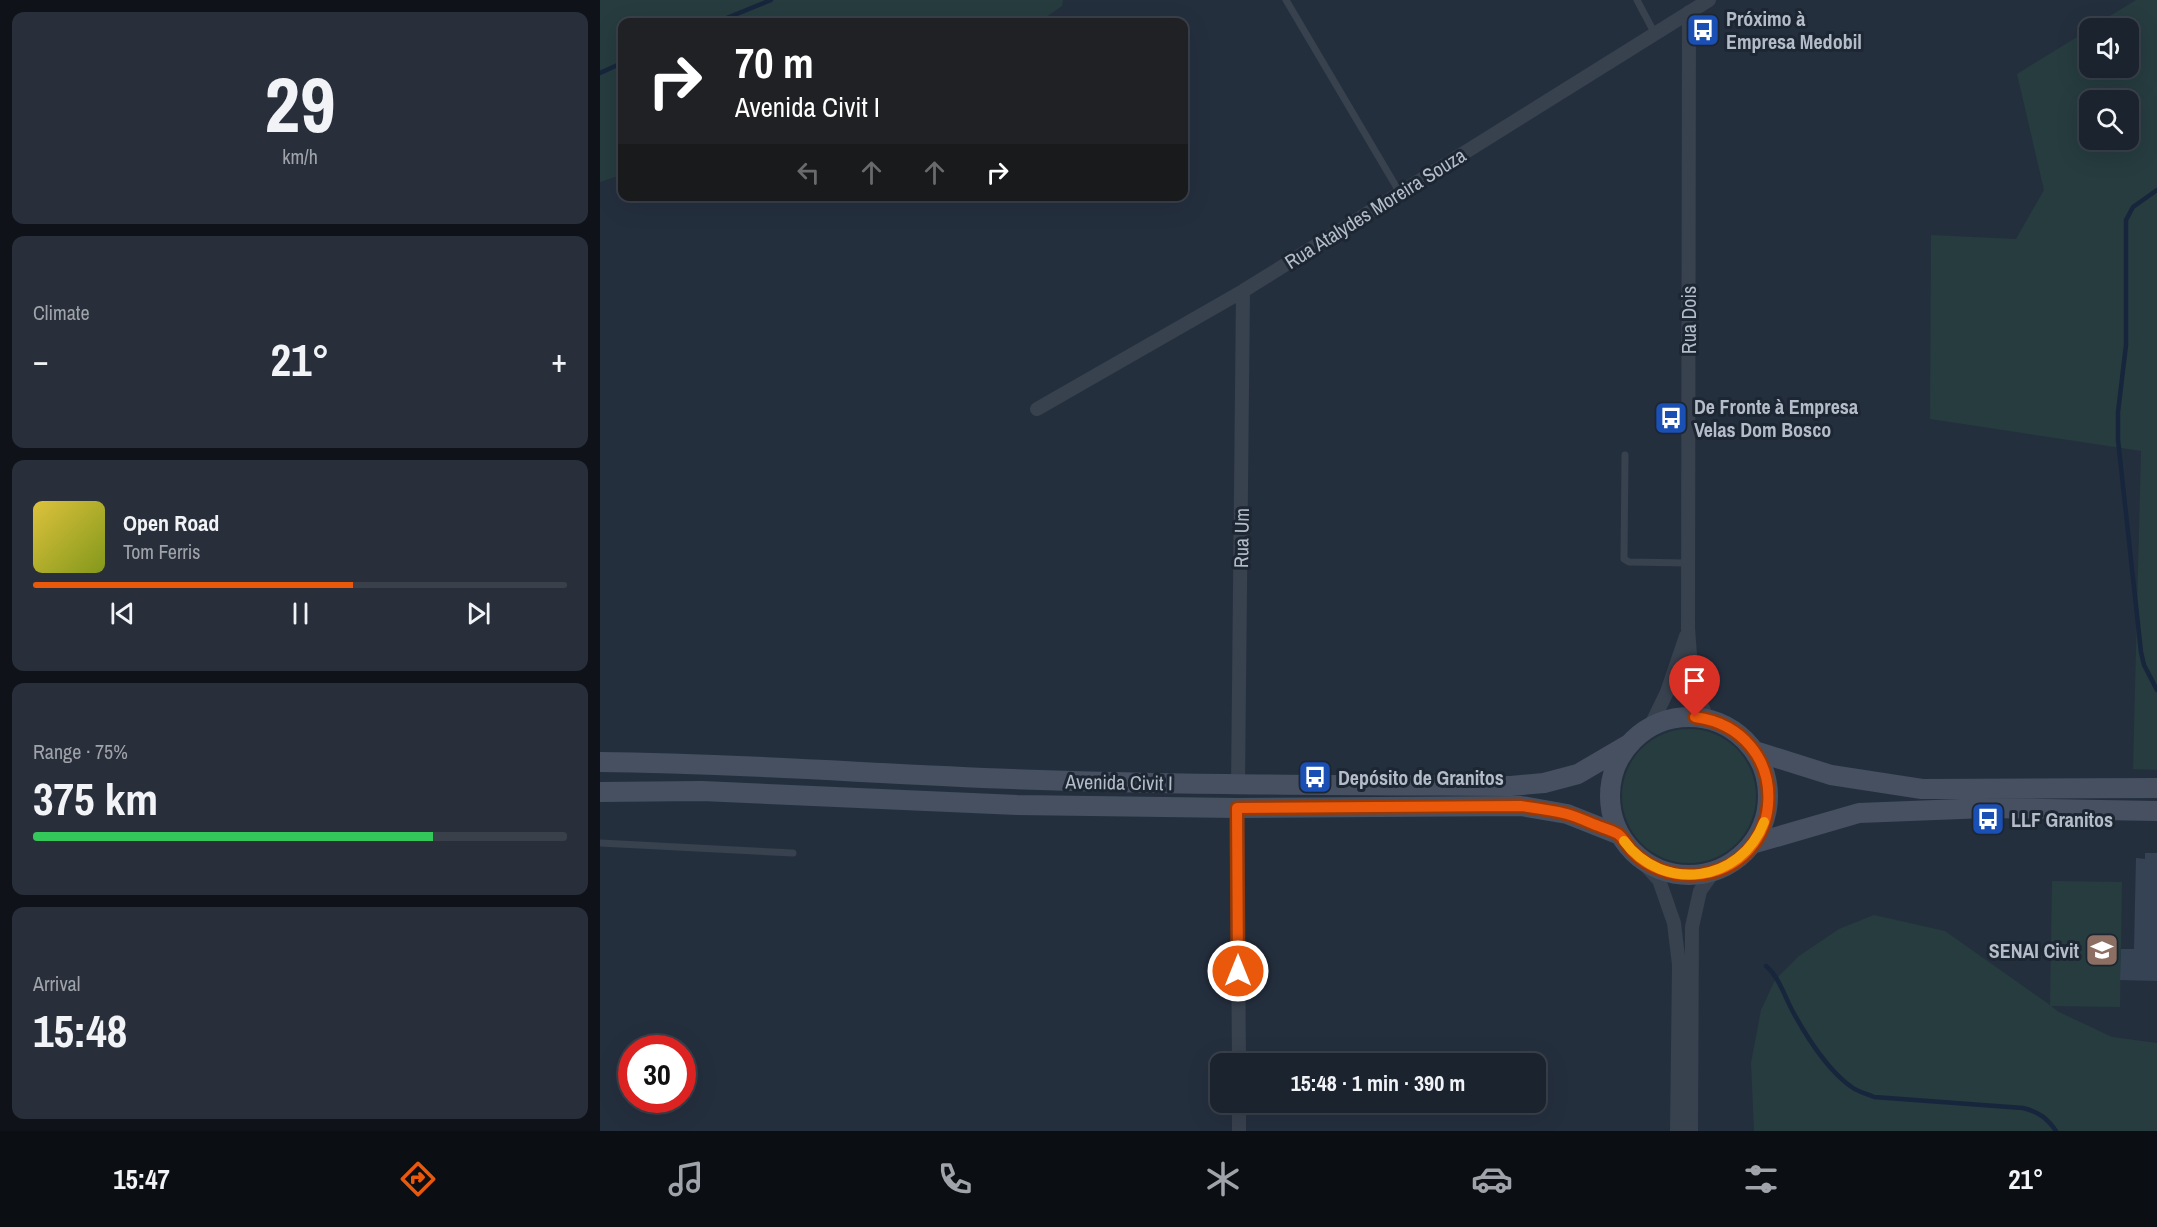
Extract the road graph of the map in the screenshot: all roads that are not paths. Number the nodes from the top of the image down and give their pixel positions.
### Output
1 (1286, 0) edge
2 (1636, 0) edge
3 (1709, 0) edge
4 (1689, 12) junction
5 (1655, 34) junction
6 (1400, 193) junction
7 (1243, 291) junction
8 (1037, 409) dead end
9 (1625, 455) dead end
10 (1688, 563) junction
11 (1688, 628) junction
12 (1707, 718) junction
13 (1650, 727) junction
14 (1629, 744) junction
15 (1755, 752) junction
16 (600, 762) edge
17 (1238, 786) junction
18 (2157, 788) edge
19 (600, 792) edge
20 (1237, 808) junction
21 (2157, 811) edge
22 (1620, 835) junction
23 (600, 843) edge
24 (1752, 844) junction
25 (793, 852) dead end
26 (1637, 856) junction
27 (1714, 871) junction
28 (1239, 1053) edge
29 (1239, 1113) edge
30 (1239, 1131) edge
31 (1677, 1131) edge
32 (1691, 1131) edge

1 - 6 lane
2 - 5 lane
3 - 4 street, Rua Atalydes Moreira Souza
4 - 5 street, Rua Atalydes Moreira Souza
4 - 10 street, Rua Dois
5 - 6 street, Rua Atalydes Moreira Souza
6 - 7 street, Rua Atalydes Moreira Souza
7 - 8 street, Rua Atalydes Moreira Souza
7 - 17 street, Rua Um
9 - 10 lane
10 - 11 street, Rua Dois
11 - 12 street, Rua Dois
11 - 13 street, Rua Dois
12 - 13 main road
12 - 15 main road
13 - 14 main road
14 - 17 main road, Avenida Civit I
14 - 22 main road
15 - 18 main road
15 - 24 main road
16 - 17 main road, Avenida Civit I
19 - 20 main road, Avenida Civit I
20 - 22 main road, Avenida Civit I
20 - 28 street
21 - 24 main road
22 - 26 main road
23 - 25 lane
24 - 27 main road
26 - 27 main road
26 - 31 street
27 - 32 street
29 - 30 street

